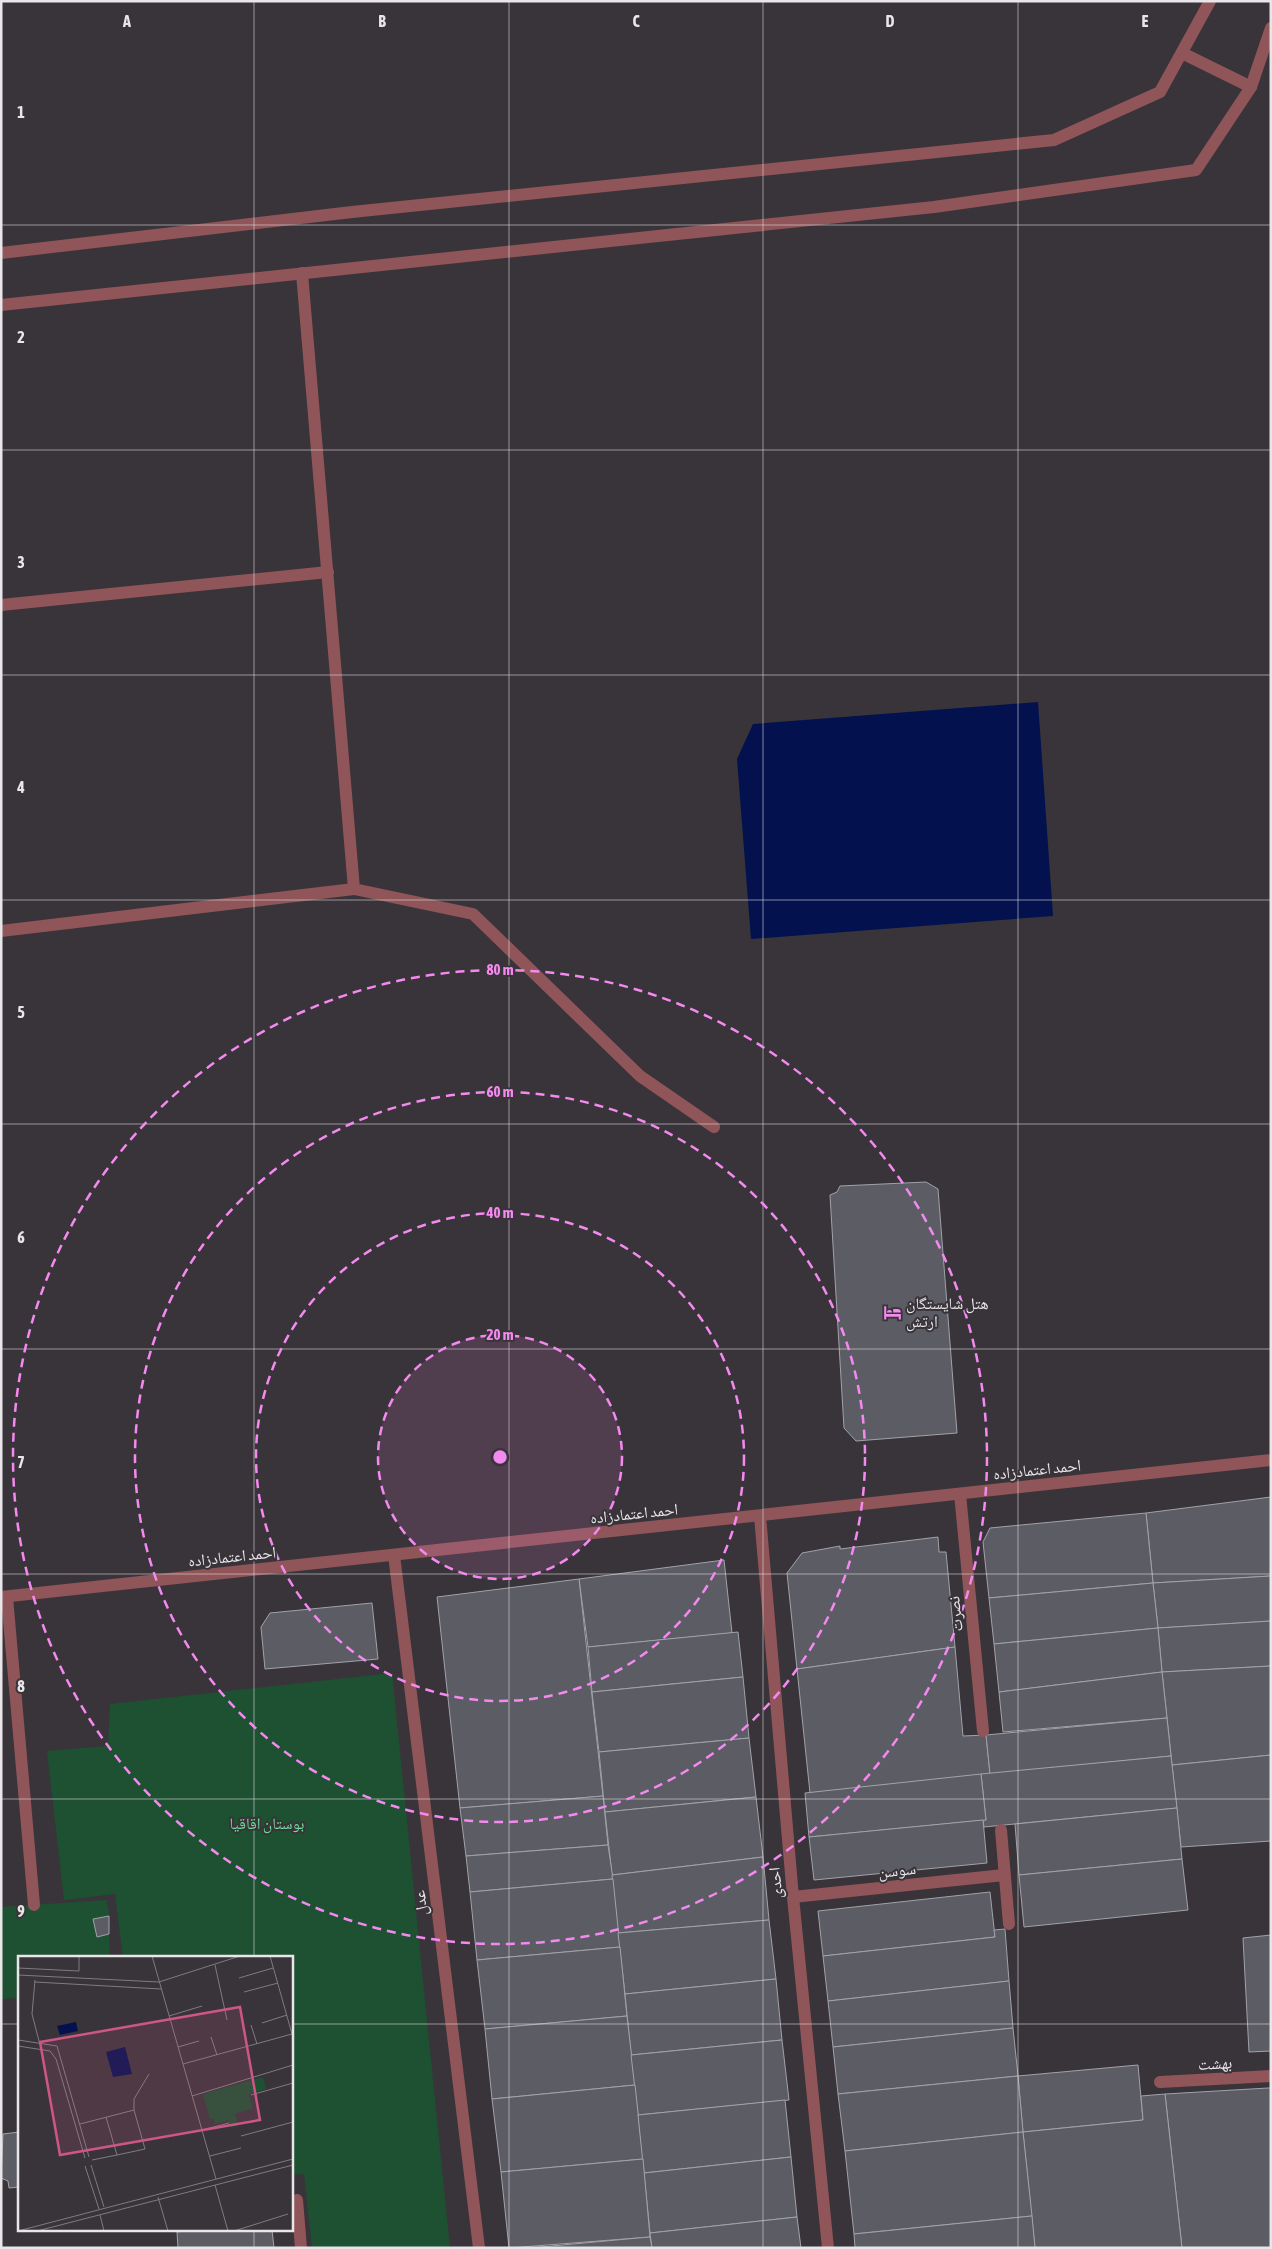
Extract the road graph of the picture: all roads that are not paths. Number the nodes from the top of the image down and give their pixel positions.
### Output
1 (1210, 1) edge
2 (1271, 28) edge
3 (1182, 52) junction
4 (1251, 87) junction
5 (1, 253) edge
6 (302, 273) junction
7 (1, 305) edge
8 (328, 572) junction
9 (1, 606) edge
10 (354, 889) junction
11 (1, 931) edge
12 (714, 1127) dead end
13 (1271, 1460) edge
14 (960, 1494) junction
15 (760, 1516) junction
16 (394, 1555) junction
17 (4, 1597) edge
18 (983, 1731) dead end
19 (1001, 1830) dead end
20 (1004, 1875) junction
21 (793, 1897) junction
22 (34, 1905) dead end
23 (1009, 1924) dead end
24 (1271, 2076) edge
25 (1160, 2082) dead end
26 (297, 2200) dead end
27 (301, 2248) edge
28 (478, 2248) edge
29 (828, 2248) edge

1 - 3 street
2 - 4 street
3 - 4 street
3 - 5 street
4 - 6 street
6 - 7 street
6 - 8 street
8 - 9 street
8 - 10 street
10 - 11 street
10 - 12 street
13 - 14 street, احمد اعتمادزاده
14 - 15 street, احمد اعتمادزاده
14 - 18 street, نصرت
15 - 16 street, احمد اعتمادزاده
15 - 21 street, احدی
16 - 17 street, احمد اعتمادزاده
16 - 28 street, عدل
17 - 22 street
19 - 20 street
20 - 21 street, سوسن
20 - 23 street
21 - 29 street, احدی
24 - 25 street, بهشت
26 - 27 street

